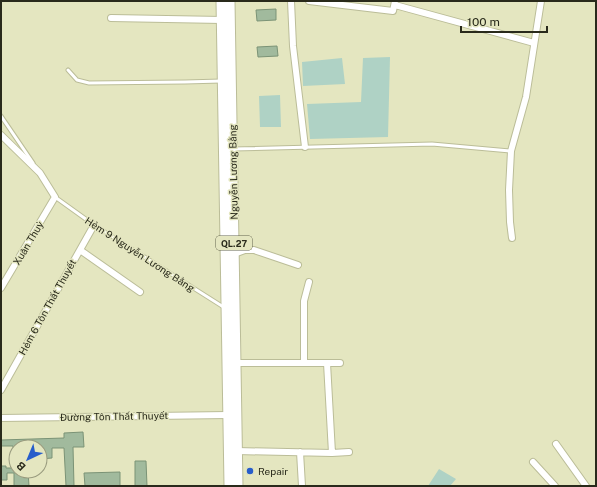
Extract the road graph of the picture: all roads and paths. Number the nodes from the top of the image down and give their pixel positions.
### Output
1 (221, 1) edge
2 (230, 1) edge
3 (291, 1) edge
4 (308, 1) edge
5 (541, 1) edge
6 (395, 3) edge
7 (111, 18) dead end
8 (222, 20) junction
9 (534, 43) junction
10 (68, 70) dead end
11 (222, 81) junction
12 (1, 116) edge
13 (1, 135) edge
14 (305, 147) junction
15 (233, 149) junction
16 (511, 151) junction
17 (40, 173) junction
18 (55, 197) junction
19 (94, 225) junction
20 (512, 238) dead end
21 (80, 250) junction
22 (234, 254) junction
23 (298, 265) dead end
24 (309, 282) dead end
25 (1, 288) edge
26 (140, 292) dead end
27 (226, 309) junction
28 (236, 363) junction
29 (304, 363) junction
30 (327, 363) junction
31 (340, 363) dead end
32 (1, 390) edge
33 (228, 415) junction
34 (1, 418) edge
35 (556, 444) dead end
36 (237, 451) junction
37 (300, 452) junction
38 (349, 452) dead end
39 (332, 453) junction
40 (533, 462) dead end
41 (233, 476) junction
42 (229, 486) edge
43 (238, 486) edge
44 (302, 486) edge
45 (555, 486) edge
46 (586, 486) edge

1 - 8 main road, Nguyễn Lương Bằng / QL.27
2 - 15 main road, Nguyễn Lương Bằng / QL.27
3 - 14 street
4 - 6 street
5 - 9 street
6 - 9 street
7 - 8 street
8 - 11 main road, Nguyễn Lương Bằng / QL.27
9 - 16 street
10 - 11 lane
11 - 27 main road, Nguyễn Lương Bằng / QL.27
12 - 17 lane
13 - 17 street
14 - 15 lane
14 - 16 lane
15 - 22 main road, Nguyễn Lương Bằng / QL.27
16 - 20 street
17 - 18 street
18 - 19 lane, Hẻm 9 Nguyễn Lương Bằng
18 - 25 street, Xuân Thuỷ
19 - 21 street, Hẻm 6 Tôn Thất Thuyết
19 - 27 lane, Hẻm 9 Nguyễn Lương Bằng
21 - 26 street
21 - 32 street, Hẻm 6 Tôn Thất Thuyết
22 - 23 street
22 - 28 main road, Nguyễn Lương Bằng / QL.27
24 - 29 street
27 - 33 main road, Nguyễn Lương Bằng / QL.27
28 - 29 street
28 - 36 main road, Nguyễn Lương Bằng / QL.27
29 - 30 street
30 - 31 street
30 - 39 street
33 - 34 street, Đường Tôn Thất Thuyết
33 - 41 main road, Nguyễn Lương Bằng / QL.27
35 - 46 street
36 - 37 street
36 - 41 main road, Nguyễn Lương Bằng / QL.27
37 - 39 street
37 - 44 street
38 - 39 street
40 - 45 street
41 - 42 main road, Nguyễn Lương Bằng / QL.27
41 - 43 main road, Nguyễn Lương Bằng / QL.27

